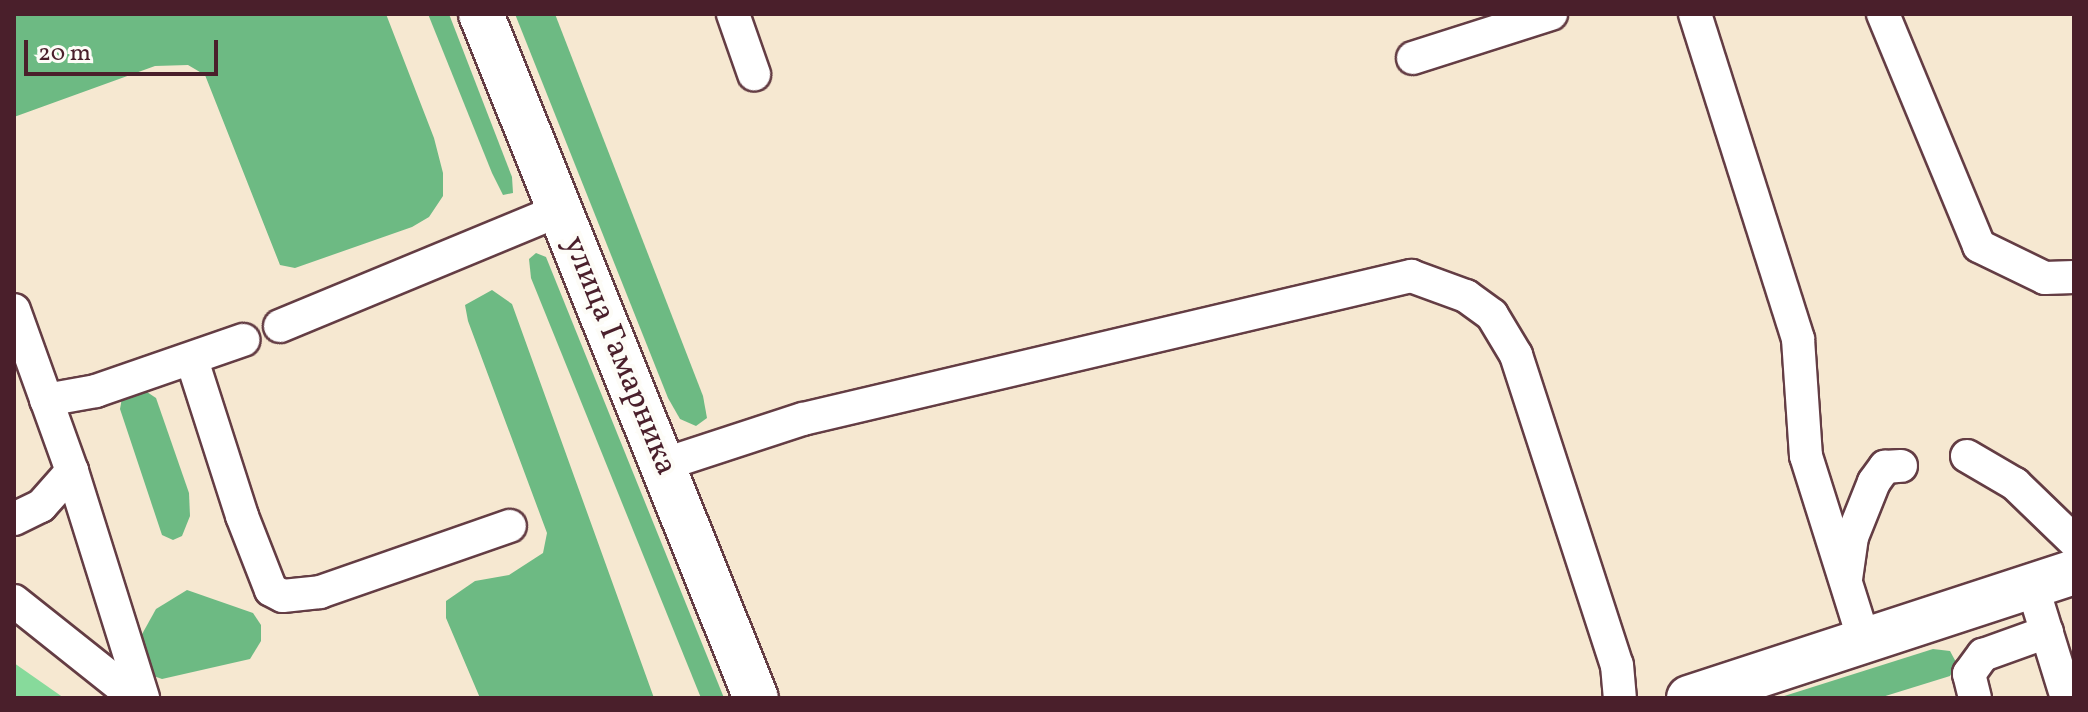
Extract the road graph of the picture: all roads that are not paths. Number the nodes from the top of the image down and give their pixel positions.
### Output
1 (481, 14) edge
2 (733, 14) edge
3 (1551, 14) edge
4 (1695, 14) edge
5 (1883, 14) edge
6 (1413, 58) dead end
7 (754, 74) dead end
8 (560, 210) junction
9 (2074, 277) edge
10 (14, 310) edge
11 (280, 326) dead end
12 (243, 340) dead end
13 (192, 360) junction
14 (46, 400) junction
15 (1967, 456) dead end
16 (662, 465) junction
17 (1901, 466) dead end
18 (72, 471) junction
19 (14, 519) edge
20 (510, 526) dead end
21 (2074, 541) edge
22 (2074, 572) edge
23 (2032, 585) junction
24 (1845, 587) junction
25 (14, 601) edge
26 (1864, 640) junction
27 (2058, 644) edge
28 (136, 698) edge
29 (143, 698) edge
30 (756, 698) edge
31 (1620, 698) edge
32 (1689, 698) edge
33 (1975, 698) edge
34 (2067, 698) edge

1 - 8 main road, улица Гамарника
2 - 7 lane
3 - 6 lane
4 - 24 lane
5 - 9 lane
8 - 11 lane
8 - 16 main road, улица Гамарника
10 - 14 lane
12 - 13 lane
13 - 14 lane
13 - 20 lane
14 - 18 lane
15 - 21 lane
16 - 30 main road, улица Гамарника
16 - 31 lane
17 - 24 lane
18 - 19 lane
18 - 29 lane
22 - 23 main road
23 - 26 main road
23 - 27 lane
24 - 26 lane
25 - 28 lane
26 - 32 main road
27 - 33 lane
27 - 34 lane

